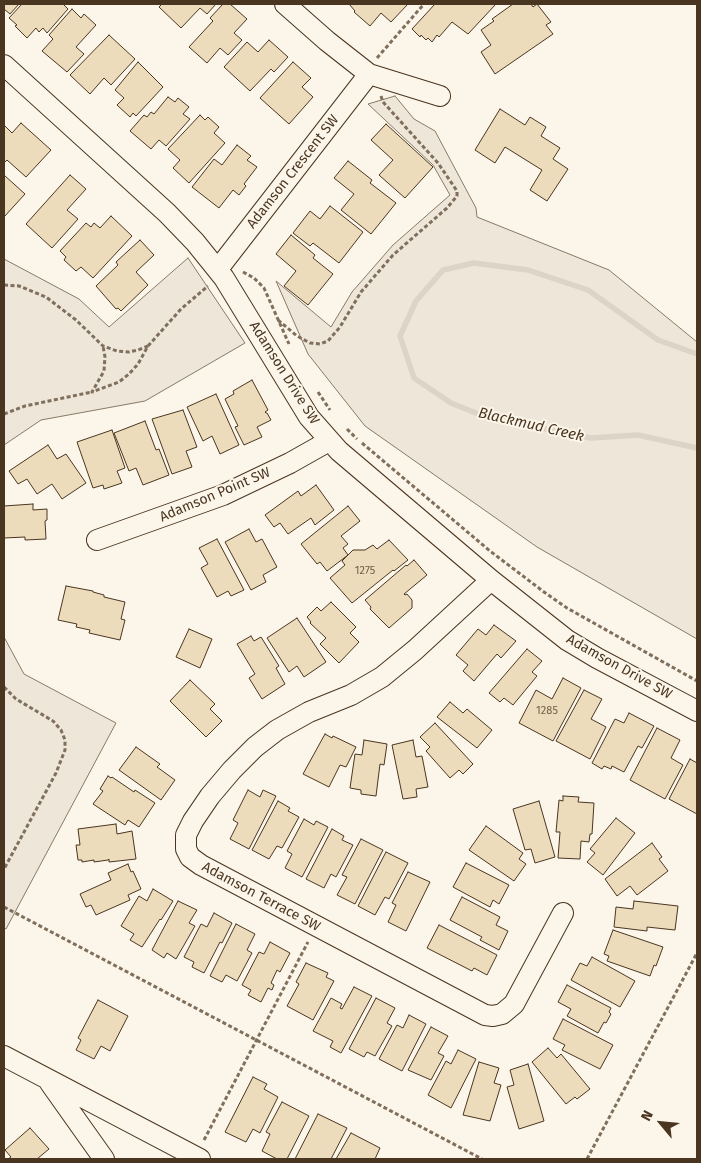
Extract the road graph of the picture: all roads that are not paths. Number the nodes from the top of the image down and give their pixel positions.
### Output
1 (286, 4) edge
2 (4, 64) edge
3 (373, 65) junction
4 (440, 96) dead end
5 (214, 276) junction
6 (329, 441) junction
7 (97, 540) dead end
8 (491, 580) junction
9 (697, 711) edge
10 (563, 913) dead end
11 (4, 1056) edge
12 (47, 1080) junction
13 (187, 1156) edge
14 (104, 1159) edge

1 - 3 street
2 - 5 street, Adamson Drive SW
3 - 4 street
3 - 5 street, Adamson Crescent SW
5 - 6 street, Adamson Drive SW
6 - 7 street, Adamson Point SW
6 - 8 street, Adamson Drive SW
8 - 9 street, Adamson Drive SW
8 - 10 street, Adamson Terrace SW
11 - 12 street
12 - 13 street
12 - 14 street

